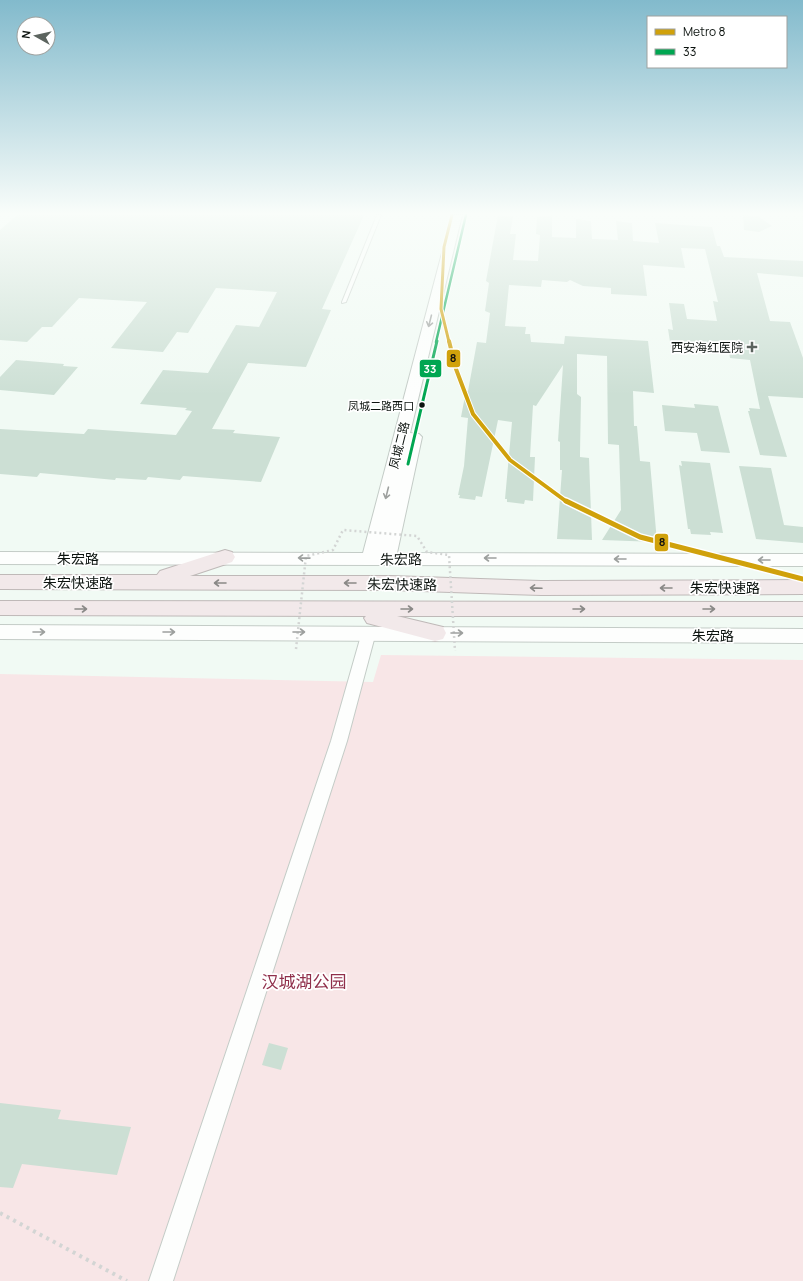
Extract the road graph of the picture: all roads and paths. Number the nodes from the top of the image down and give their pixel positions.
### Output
1 (355, 275) edge
2 (443, 275) edge
3 (451, 275) edge
4 (344, 302) dead end
5 (225, 557) junction
6 (0, 558) edge
7 (379, 558) junction
8 (803, 560) edge
9 (0, 582) edge
10 (147, 582) junction
11 (803, 587) edge
12 (0, 608) edge
13 (341, 609) junction
14 (803, 609) edge
15 (0, 632) edge
16 (369, 632) junction
17 (435, 633) junction
18 (803, 636) edge
19 (296, 649) dead end
20 (456, 651) dead end
21 (0, 1213) edge
22 (127, 1281) edge
23 (161, 1281) edge

1 - 4 lane
2 -> 7 main road, 凤城二路
3 - 7 main road, 凤城二路
5 - 6 main road, 朱宏路
7 -> 5 main road, 朱宏路
5 - 10 highway
8 -> 7 main road, 朱宏路
9 - 10 highway, 朱宏快速路
11 -> 10 highway, 朱宏快速路
12 -> 13 highway, 朱宏快速路
13 -> 14 highway, 朱宏快速路
13 - 17 highway
15 -> 16 main road, 朱宏路
16 - 17 main road, 朱宏路
16 - 23 street
17 -> 18 main road, 朱宏路
19 - 20 path, bridge
21 - 22 path

